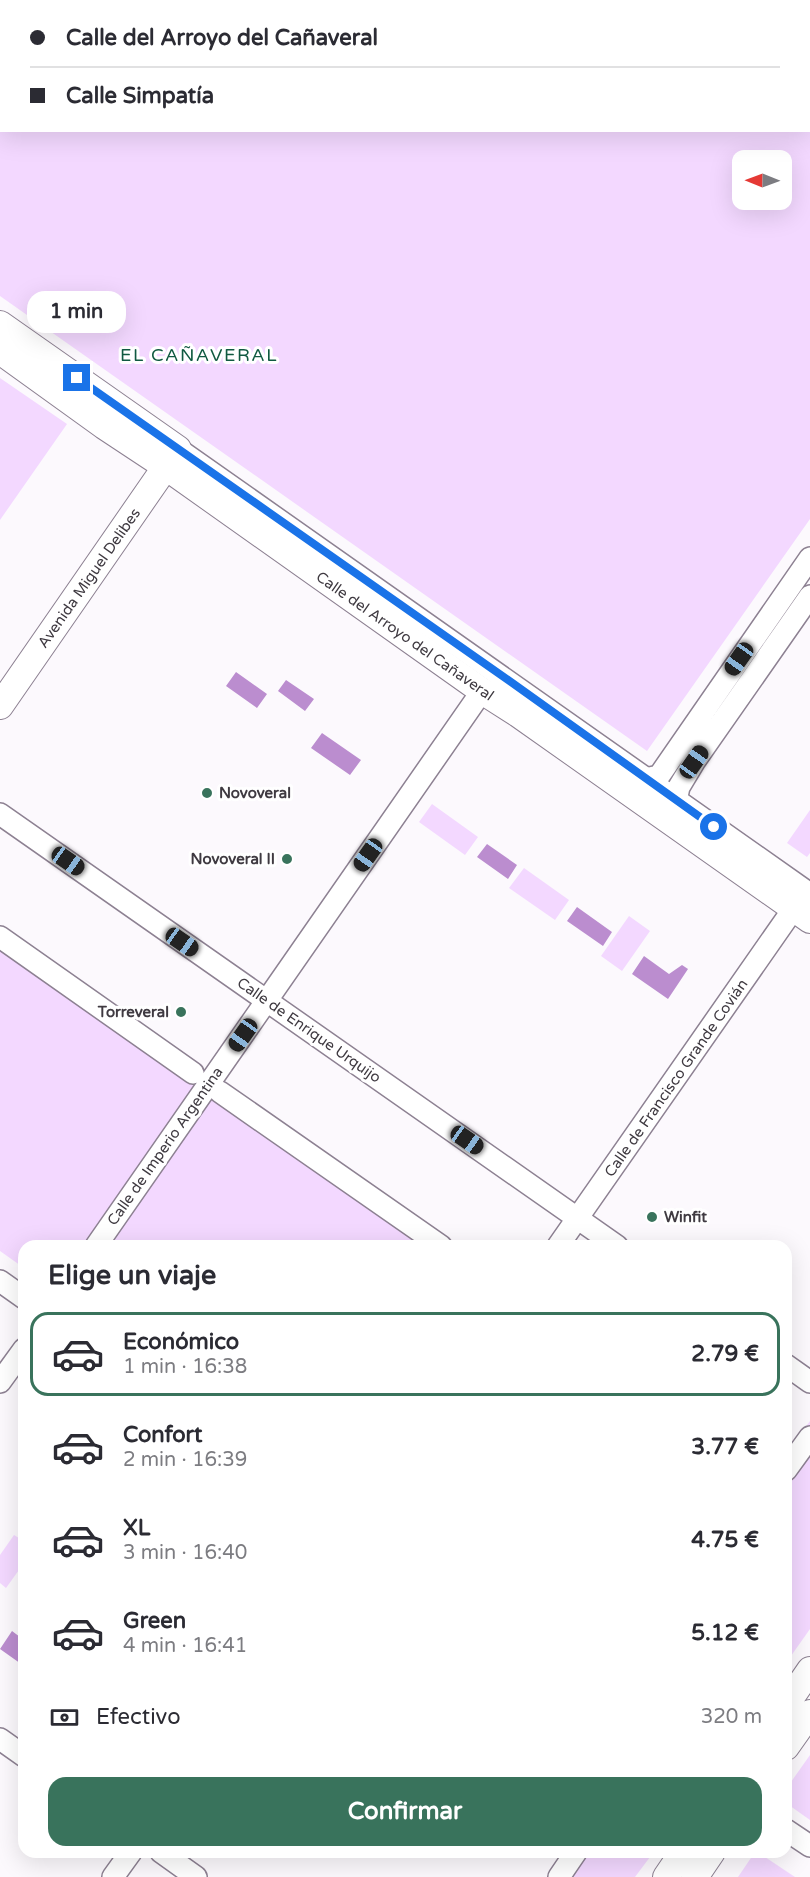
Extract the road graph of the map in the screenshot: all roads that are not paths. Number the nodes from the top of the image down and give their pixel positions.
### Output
1 (0, 324) edge
2 (0, 351) edge
3 (172, 458) junction
4 (810, 558) edge
5 (788, 589) junction
6 (809, 600) edge
7 (482, 691) junction
8 (0, 706) edge
9 (645, 779) junction
10 (676, 801) junction
11 (0, 814) edge
12 (805, 907) edge
13 (0, 938) edge
14 (267, 1001) junction
15 (193, 1073) dead end
16 (220, 1092) dead end
17 (578, 1218) junction
18 (100, 1240) edge
19 (432, 1240) edge
20 (562, 1240) edge
21 (609, 1240) edge
22 (0, 1281) edge
23 (18, 1294) edge
24 (18, 1357) edge
25 (792, 1369) edge
26 (0, 1382) edge
27 (810, 1382) edge
28 (810, 1437) edge
29 (792, 1462) edge
30 (810, 1670) edge
31 (792, 1696) edge
32 (810, 1713) edge
33 (0, 1739) edge
34 (792, 1739) edge
35 (18, 1752) edge
36 (792, 1834) edge
37 (810, 1846) edge
38 (127, 1858) edge
39 (169, 1858) edge
40 (572, 1858) edge
41 (679, 1858) edge
42 (708, 1858) edge
43 (113, 1877) edge
44 (196, 1877) edge
45 (559, 1877) edge
46 (666, 1877) edge
47 (695, 1877) edge

1 - 3 main road
2 - 3 main road, Calle del Arroyo del Cañaveral
3 - 7 main road, Calle del Arroyo del Cañaveral
3 - 8 main road, Avenida Miguel Delibes
3 - 9 street, Calle del Arroyo del Cañaveral
4 - 5 street
5 - 6 street
5 - 9 street
6 - 10 street
7 - 12 main road, Calle del Arroyo del Cañaveral
7 - 14 street, Calle de Imperio Argentina
9 - 10 street, Calle del Arroyo del Cañaveral
10 - 12 street, Calle del Arroyo del Cañaveral
11 - 14 street, Calle de Enrique Urquijo
12 - 17 street, Calle de Francisco Grande Covián
13 - 15 street
14 - 17 street, Calle de Enrique Urquijo
14 - 18 street, Calle de Imperio Argentina
16 - 19 street
17 - 20 street, Calle de Francisco Grande Covián
17 - 21 street, Calle de Enrique Urquijo
22 - 23 street
24 - 26 street
25 - 27 street
28 - 29 street
30 - 31 main road
32 - 34 main road
33 - 35 street
36 - 37 street
38 - 43 street
39 - 44 street
40 - 45 street
41 - 46 main road
42 - 47 main road

